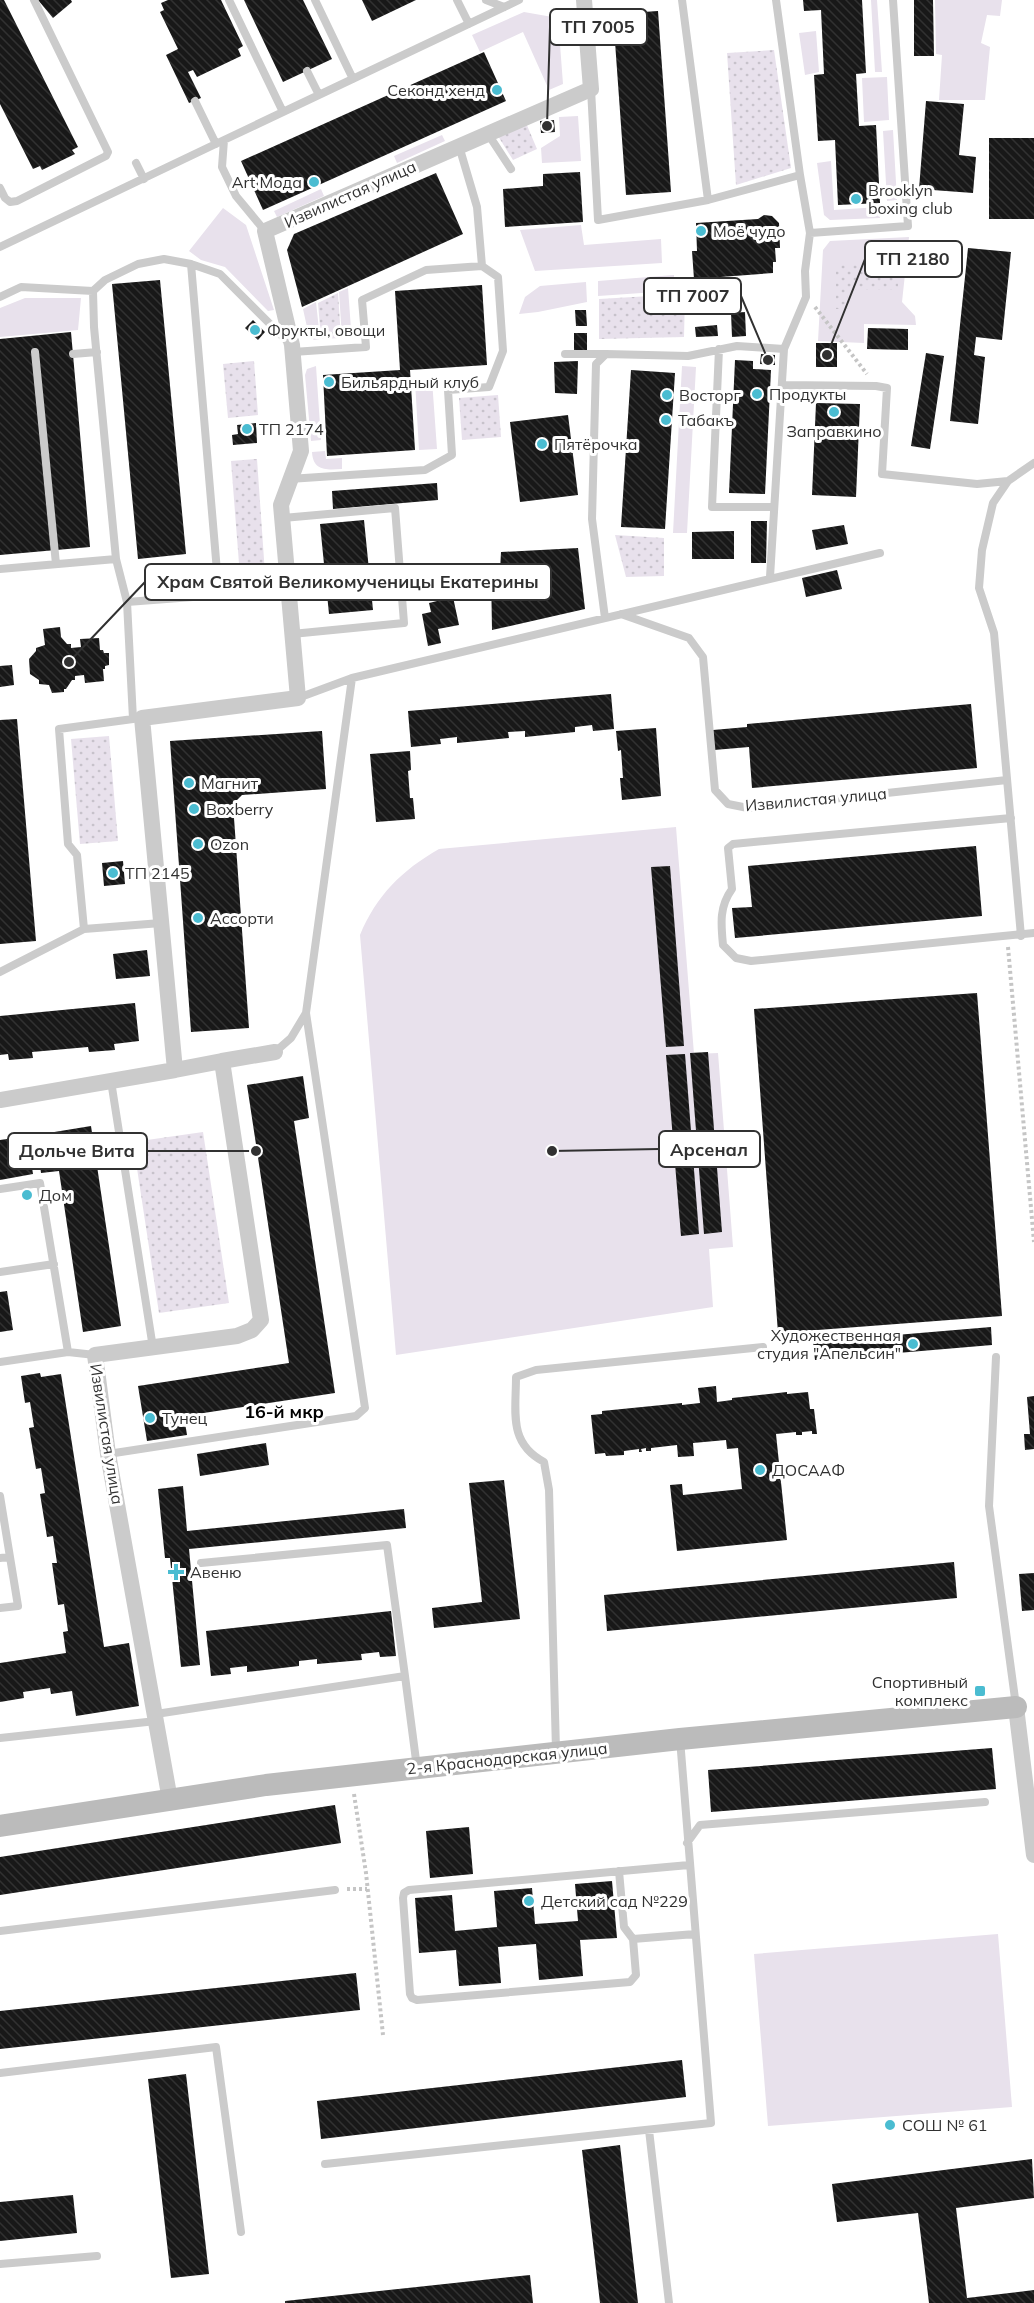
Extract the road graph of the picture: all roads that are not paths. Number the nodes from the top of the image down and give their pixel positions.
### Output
1 (34, 0) edge
2 (229, 0) edge
3 (315, 0) edge
4 (457, 0) edge
5 (486, 0) edge
6 (519, 0) edge
7 (584, 0) edge
8 (681, 0) edge
9 (776, 0) edge
10 (893, 0) edge
11 (504, 7) junction
12 (468, 24) junction
13 (308, 71) dead end
14 (353, 79) junction
15 (591, 89) junction
16 (319, 95) junction
17 (195, 101) dead end
18 (283, 112) junction
19 (488, 134) junction
20 (220, 142) junction
21 (459, 146) junction
22 (136, 163) dead end
23 (511, 169) dead end
24 (800, 175) junction
25 (144, 179) junction
26 (0, 188) edge
27 (708, 200) junction
28 (264, 231) junction
29 (810, 233) junction
30 (0, 247) edge
31 (191, 264) junction
32 (482, 266) junction
33 (93, 291) junction
34 (0, 297) edge
35 (292, 349) junction
36 (784, 349) junction
37 (719, 350) junction
38 (35, 352) dead end
39 (97, 352) junction
40 (73, 354) dead end
41 (564, 354) dead end
42 (606, 354) junction
43 (782, 385) junction
44 (1034, 463) edge
45 (289, 479) junction
46 (1008, 481) junction
47 (774, 507) junction
48 (283, 518) junction
49 (880, 552) dead end
50 (116, 559) junction
51 (56, 564) junction
52 (0, 569) edge
53 (770, 577) junction
54 (127, 602) junction
55 (621, 614) junction
56 (605, 618) junction
57 (292, 634) junction
58 (352, 678) junction
59 (298, 698) junction
60 (138, 719) junction
61 (1007, 780) junction
62 (1011, 818) junction
63 (161, 923) junction
64 (84, 929) junction
65 (1034, 933) edge
66 (1021, 936) junction
67 (0, 972) edge
68 (306, 1013) junction
69 (275, 1052) joint
70 (222, 1061) junction
71 (175, 1070) junction
72 (111, 1081) junction
73 (0, 1100) edge
74 (0, 1189) edge
75 (54, 1264) junction
76 (0, 1272) edge
77 (763, 1347) dead end
78 (153, 1348) junction
79 (68, 1352) junction
80 (95, 1355) junction
81 (996, 1357) dead end
82 (0, 1362) edge
83 (108, 1454) junction
84 (0, 1496) edge
85 (5, 1557) edge
86 (201, 1563) dead end
87 (0, 1608) edge
88 (405, 1676) junction
89 (1016, 1707) junction
90 (156, 1718) junction
91 (0, 1738) edge
92 (680, 1739) junction
93 (556, 1753) junction
94 (417, 1768) junction
95 (170, 1800) junction
96 (985, 1802) dead end
97 (0, 1826) edge
98 (687, 1843) junction
99 (1034, 1855) edge
100 (689, 1865) junction
101 (619, 1871) junction
102 (336, 1890) road end
103 (0, 1931) edge
104 (695, 1934) junction
105 (633, 1939) junction
106 (0, 2073) edge
107 (649, 2130) junction
108 (325, 2164) dead end
109 (241, 2232) dead end
110 (97, 2256) dead end
111 (0, 2264) edge
112 (669, 2303) edge

1 - 26 lane
2 - 18 lane
3 - 14 lane
4 - 12 lane
5 - 11 lane
6 - 11 lane
7 - 15 street
8 - 27 lane
9 - 24 lane
10 - 29 lane
11 - 12 lane
12 - 14 lane
13 - 16 lane
14 - 16 lane
15 - 19 street, Извилистая улица
15 - 27 lane
16 - 18 lane
17 - 20 lane
18 - 20 lane
19 - 21 street, Извилистая улица
19 - 23 lane
20 - 25 lane
20 - 28 lane
21 - 28 street, Извилистая улица
21 - 32 lane
22 - 25 lane
24 - 27 lane
24 - 29 lane
25 - 30 lane
28 - 35 street, Извилистая улица
29 - 36 lane
31 - 33 lane
31 - 35 lane
31 - 54 lane
32 - 35 lane
32 - 45 lane
33 - 34 lane
33 - 39 lane
35 - 45 street, Извилистая улица
36 - 37 lane
36 - 43 lane
37 - 42 lane
37 - 47 lane
38 - 51 lane
39 - 40 lane
39 - 50 lane
41 - 42 lane
42 - 56 lane
43 - 46 lane
43 - 47 lane
44 - 46 lane
45 - 48 street, Извилистая улица
46 - 61 lane
47 - 53 lane
48 - 57 street, Извилистая улица
48 - 57 lane
49 - 53 lane
50 - 51 lane
50 - 54 lane
51 - 52 lane
53 - 55 lane
54 - 60 lane
55 - 56 lane
55 - 61 lane, Извилистая улица
56 - 58 lane
57 - 59 street, Извилистая улица
58 - 59 lane
58 - 68 lane
59 - 60 street
60 - 63 street
60 - 64 lane
61 - 62 lane
62 - 66 lane
62 - 66 lane
63 - 64 lane
63 - 71 street
64 - 67 lane
65 - 66 lane
68 - 69 lane
68 - 83 lane
69 - 70 street
70 - 71 street
70 - 78 street, Извилистая улица
71 - 72 street
72 - 73 street
72 - 78 lane
74 - 75 lane
75 - 76 lane
75 - 79 lane
77 - 93 lane
78 - 80 street, Извилистая улица
79 - 80 lane
79 - 82 lane
80 - 83 street, Извилистая улица
81 - 89 lane
83 - 90 street, Извилистая улица
84 - 85 lane
85 - 87 lane
86 - 88 lane
88 - 90 lane
88 - 94 lane
89 - 92 street, 2-я Краснодарская улица
89 - 99 street
90 - 91 lane
90 - 95 street, Извилистая улица
92 - 93 street, 2-я Краснодарская улица
92 - 98 lane
93 - 94 street, 2-я Краснодарская улица
94 - 95 street, 2-я Краснодарская улица
95 - 97 street, 2-я Краснодарская улица
96 - 98 lane
98 - 100 lane
100 - 101 lane
100 - 104 lane
101 - 105 lane
101 - 105 lane
102 - 103 lane
104 - 105 lane
104 - 107 lane
106 - 109 lane
107 - 108 lane
107 - 112 lane
110 - 111 lane

